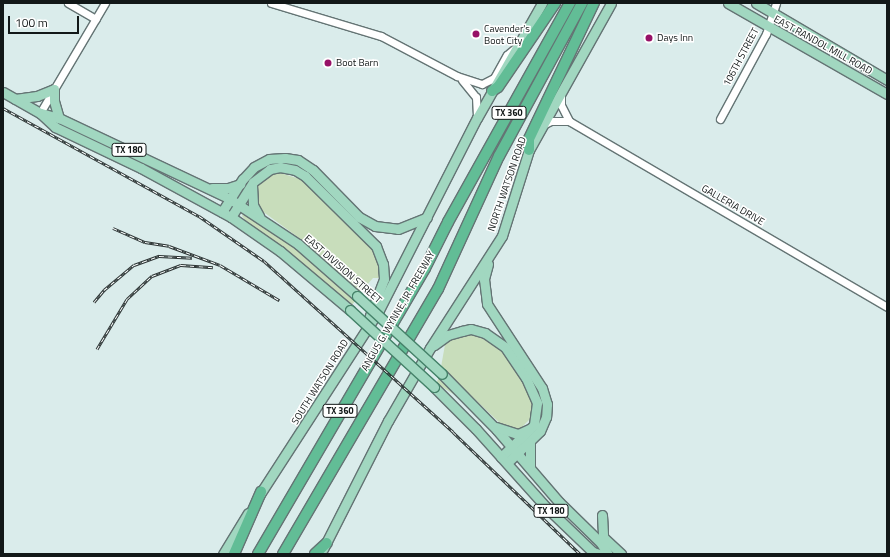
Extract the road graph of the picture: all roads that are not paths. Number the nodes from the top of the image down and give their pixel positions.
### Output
1 (68, 3) edge
2 (105, 3) edge
3 (271, 3) edge
4 (542, 3) edge
5 (555, 3) edge
6 (570, 3) edge
7 (582, 3) edge
8 (594, 3) edge
9 (611, 3) edge
10 (728, 3) edge
11 (756, 3) edge
12 (776, 3) edge
13 (772, 12) junction
14 (96, 19) junction
15 (768, 27) junction
16 (516, 46) junction
17 (458, 76) junction
18 (887, 80) edge
19 (54, 89) junction
20 (561, 90) junction
21 (492, 91) junction
22 (3, 92) edge
23 (887, 94) edge
24 (15, 99) junction
25 (40, 113) junction
26 (59, 118) junction
27 (477, 118) junction
28 (720, 119) dead end
29 (569, 121) junction
30 (539, 128) junction
31 (529, 150) junction
32 (240, 184) junction
33 (252, 185) junction
34 (208, 188) junction
35 (230, 199) junction
36 (239, 204) junction
37 (222, 212) junction
38 (427, 216) junction
39 (232, 217) junction
40 (260, 217) junction
41 (493, 252) junction
42 (887, 307) edge
43 (371, 321) junction
44 (430, 348) junction
45 (492, 426) junction
46 (532, 428) junction
47 (530, 442) junction
48 (515, 450) junction
49 (504, 460) junction
50 (531, 470) junction
51 (261, 492) junction
52 (602, 515) dead end
53 (327, 543) junction
54 (223, 554) edge
55 (234, 554) edge
56 (258, 554) edge
57 (283, 554) edge
58 (315, 554) edge
59 (321, 554) edge
60 (599, 554) edge
61 (608, 554) edge
62 (621, 554) edge

1 - 14 street
2 - 14 street
3 - 17 street
4 - 16 main road
5 - 21 highway
6 - 56 highway, ANGUS G. WYNNE, JR. FREEWAY / TX 360
7 - 57 highway, TX 360
8 - 31 highway
9 - 20 main road, NORTH WATSON ROAD
10 - 15 main road, EAST RANDOL MILL ROAD
11 - 13 main road, EAST RANDOL MILL ROAD
12 - 13 street, 106TH STREET
13 - 15 street, 106TH STREET
13 - 18 main road, EAST RANDOL MILL ROAD
14 - 19 street
15 - 23 main road, EAST RANDOL MILL ROAD
15 - 28 street, 106TH STREET
16 - 17 street
16 - 21 main road
17 - 27 street
19 - 24 main road
19 - 25 street
19 - 26 main road
20 - 29 street
20 - 30 main road, NORTH WATSON ROAD
21 - 27 main road
22 - 24 main road, EAST DIVISION STREET / TX 180
24 - 25 main road, EAST DIVISION STREET / TX 180
25 - 26 main road, EAST DIVISION STREET / TX 180
25 - 37 main road, EAST DIVISION STREET / TX 180
26 - 34 main road, EAST DIVISION STREET / TX 180
27 - 38 main road
29 - 30 street
29 - 42 street, GALLERIA DRIVE
30 - 31 main road, NORTH WATSON ROAD
31 - 41 main road, NORTH WATSON ROAD
32 - 34 main road
32 - 35 main road
32 - 38 main road
33 - 36 main road
33 - 40 main road
33 - 43 main road
34 - 35 main road, EAST DIVISION STREET / TX 180
35 - 36 main road, EAST DIVISION STREET / TX 180
35 - 37 main road
36 - 39 main road
36 - 40 main road, EAST DIVISION STREET / TX 180
37 - 39 main road, EAST DIVISION STREET / TX 180
38 - 43 main road, SOUTH WATSON ROAD
39 - 49 main road, EAST DIVISION STREET / TX 180, bridge
40 - 45 main road, EAST DIVISION STREET / TX 180, bridge
41 - 44 main road, NORTH WATSON ROAD
41 - 47 main road
43 - 51 main road, SOUTH WATSON ROAD
44 - 46 main road
44 - 53 main road
45 - 46 main road
45 - 48 main road, EAST DIVISION STREET / TX 180
46 - 48 main road
47 - 48 main road
47 - 50 main road
48 - 49 main road
48 - 50 main road, EAST DIVISION STREET / TX 180
49 - 60 main road, EAST DIVISION STREET / TX 180
50 - 61 main road, EAST DIVISION STREET / TX 180
51 - 54 main road, SOUTH WATSON ROAD
51 - 55 highway
52 - 62 main road
53 - 58 highway
53 - 59 main road

